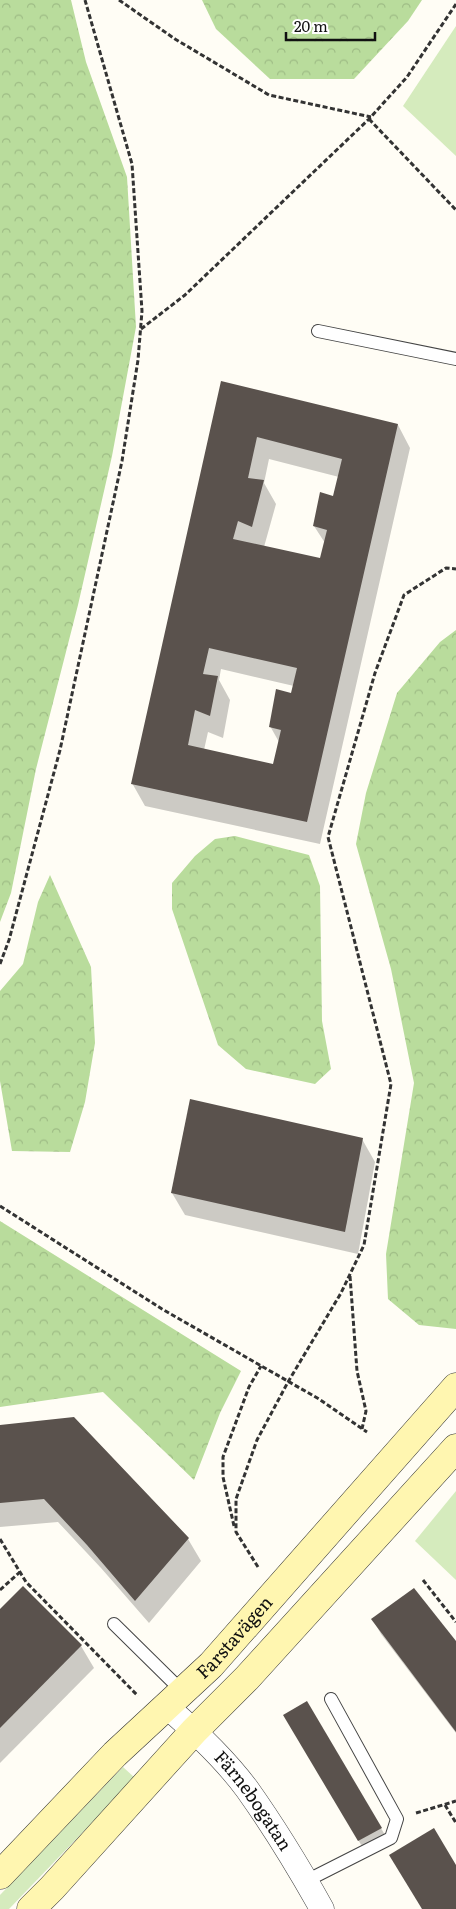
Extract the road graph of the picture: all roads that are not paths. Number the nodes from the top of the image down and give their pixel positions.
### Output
1 (318, 331) dead end
2 (456, 359) edge
3 (456, 1387) edge
4 (456, 1448) edge
5 (114, 1624) dead end
6 (163, 1699) junction
7 (331, 1699) dead end
8 (194, 1731) junction
9 (0, 1874) edge
10 (306, 1881) junction
11 (31, 1909) edge
12 (322, 1909) edge

1 - 2 lane
3 - 6 street, Farstavägen
4 - 8 street, Farstavägen
5 - 6 lane
6 - 8 street, Färnebogatan
6 - 9 street, Farstavägen
7 - 10 lane
8 - 10 street, Färnebogatan
8 - 11 street, Farstavägen
10 - 12 street, Färnebogatan

